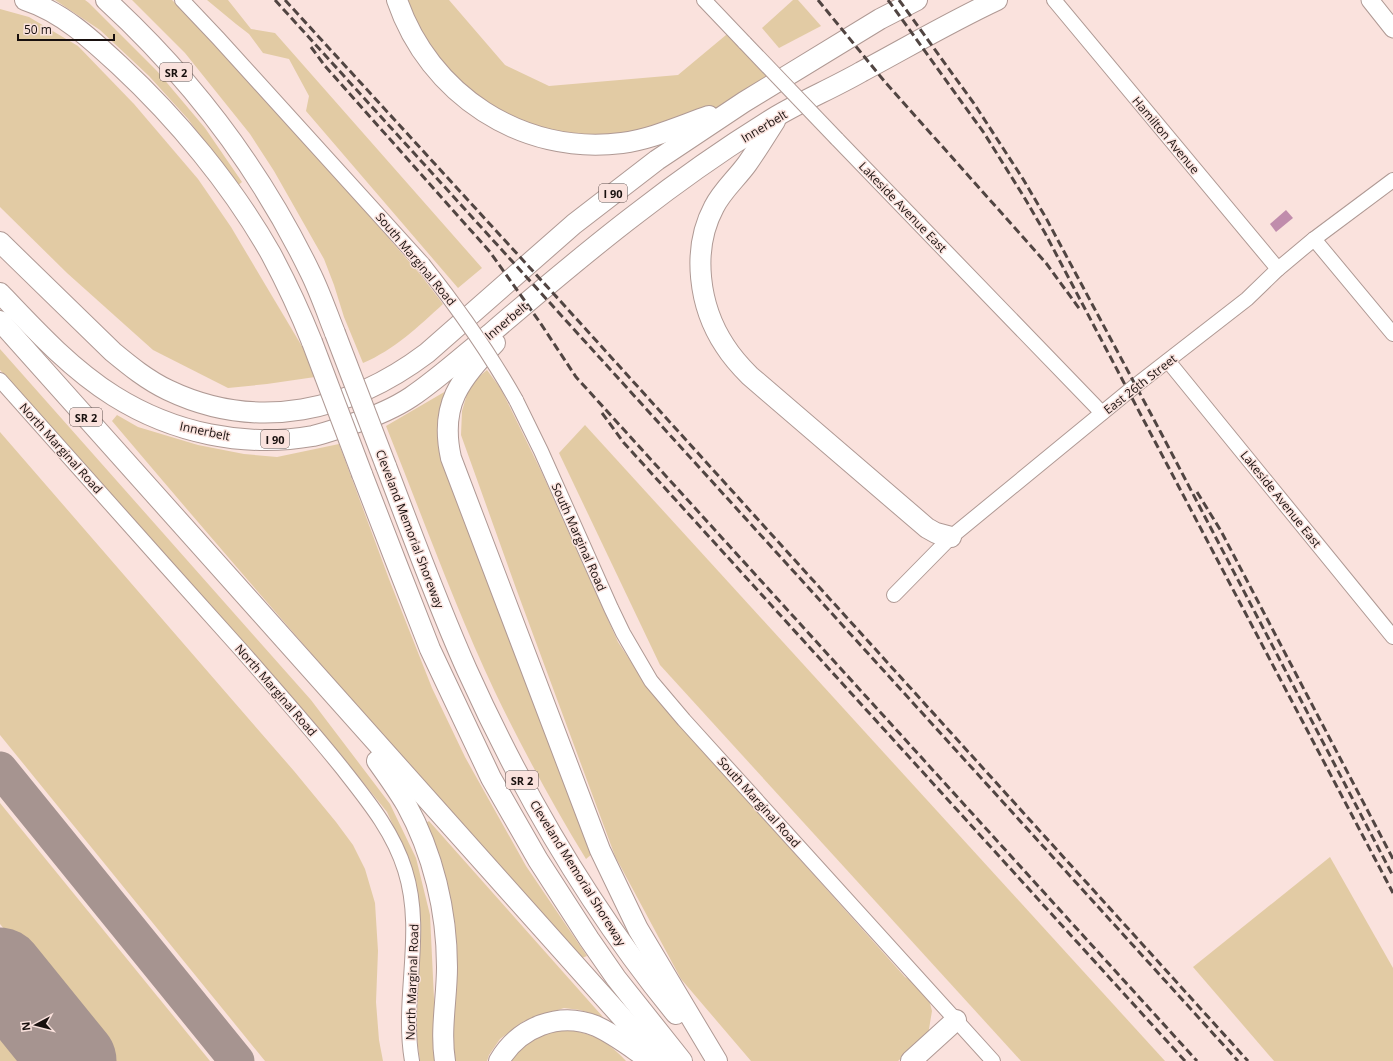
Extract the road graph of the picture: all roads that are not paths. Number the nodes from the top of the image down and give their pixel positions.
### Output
1 (25, 0) edge
2 (106, 0) edge
3 (182, 0) edge
4 (397, 0) edge
5 (704, 0) edge
6 (916, 0) edge
7 (996, 0) edge
8 (1370, 0) edge
9 (1056, 2) edge
10 (1393, 29) edge
11 (744, 102) junction
12 (780, 115) junction
13 (1393, 180) edge
14 (1314, 239) junction
15 (0, 242) edge
16 (1278, 269) junction
17 (549, 284) junction
18 (0, 293) edge
19 (0, 321) edge
20 (1393, 334) edge
21 (1168, 361) junction
22 (0, 380) edge
23 (1102, 413) junction
24 (951, 536) junction
25 (894, 596) dead end
26 (1393, 637) edge
27 (328, 690) junction
28 (956, 1020) junction
29 (412, 1061) edge
30 (445, 1061) edge
31 (499, 1061) edge
32 (652, 1061) edge
33 (660, 1061) edge
34 (682, 1061) edge
35 (717, 1061) edge
36 (910, 1061) edge
37 (993, 1061) edge

1 - 34 highway, bridge
2 - 35 highway, Cleveland Memorial Shoreway / SR 2, bridge
3 - 28 street, South Marginal Road, bridge
4 - 11 highway
5 - 23 street, Lakeside Avenue East, bridge
6 - 11 highway, I 90
7 - 12 highway, Innerbelt / I 90
8 - 10 main road
9 - 16 street, Hamilton Avenue
11 - 15 highway, I 90
12 - 17 highway, Innerbelt / I 90
12 - 24 highway
13 - 14 street, East 26th Street
14 - 16 street, East 26th Street
14 - 20 street
16 - 21 street, East 26th Street
17 - 18 highway, Innerbelt / I 90
17 - 35 highway
19 - 27 highway, SR 2
21 - 23 street, East 26th Street
21 - 26 street, Lakeside Avenue East
22 - 29 street, North Marginal Road
23 - 24 street, East 26th Street
24 - 25 street, East 26th Street
27 - 30 highway
27 - 33 highway, SR 2
28 - 36 highway
28 - 37 street, South Marginal Road
31 - 32 highway

